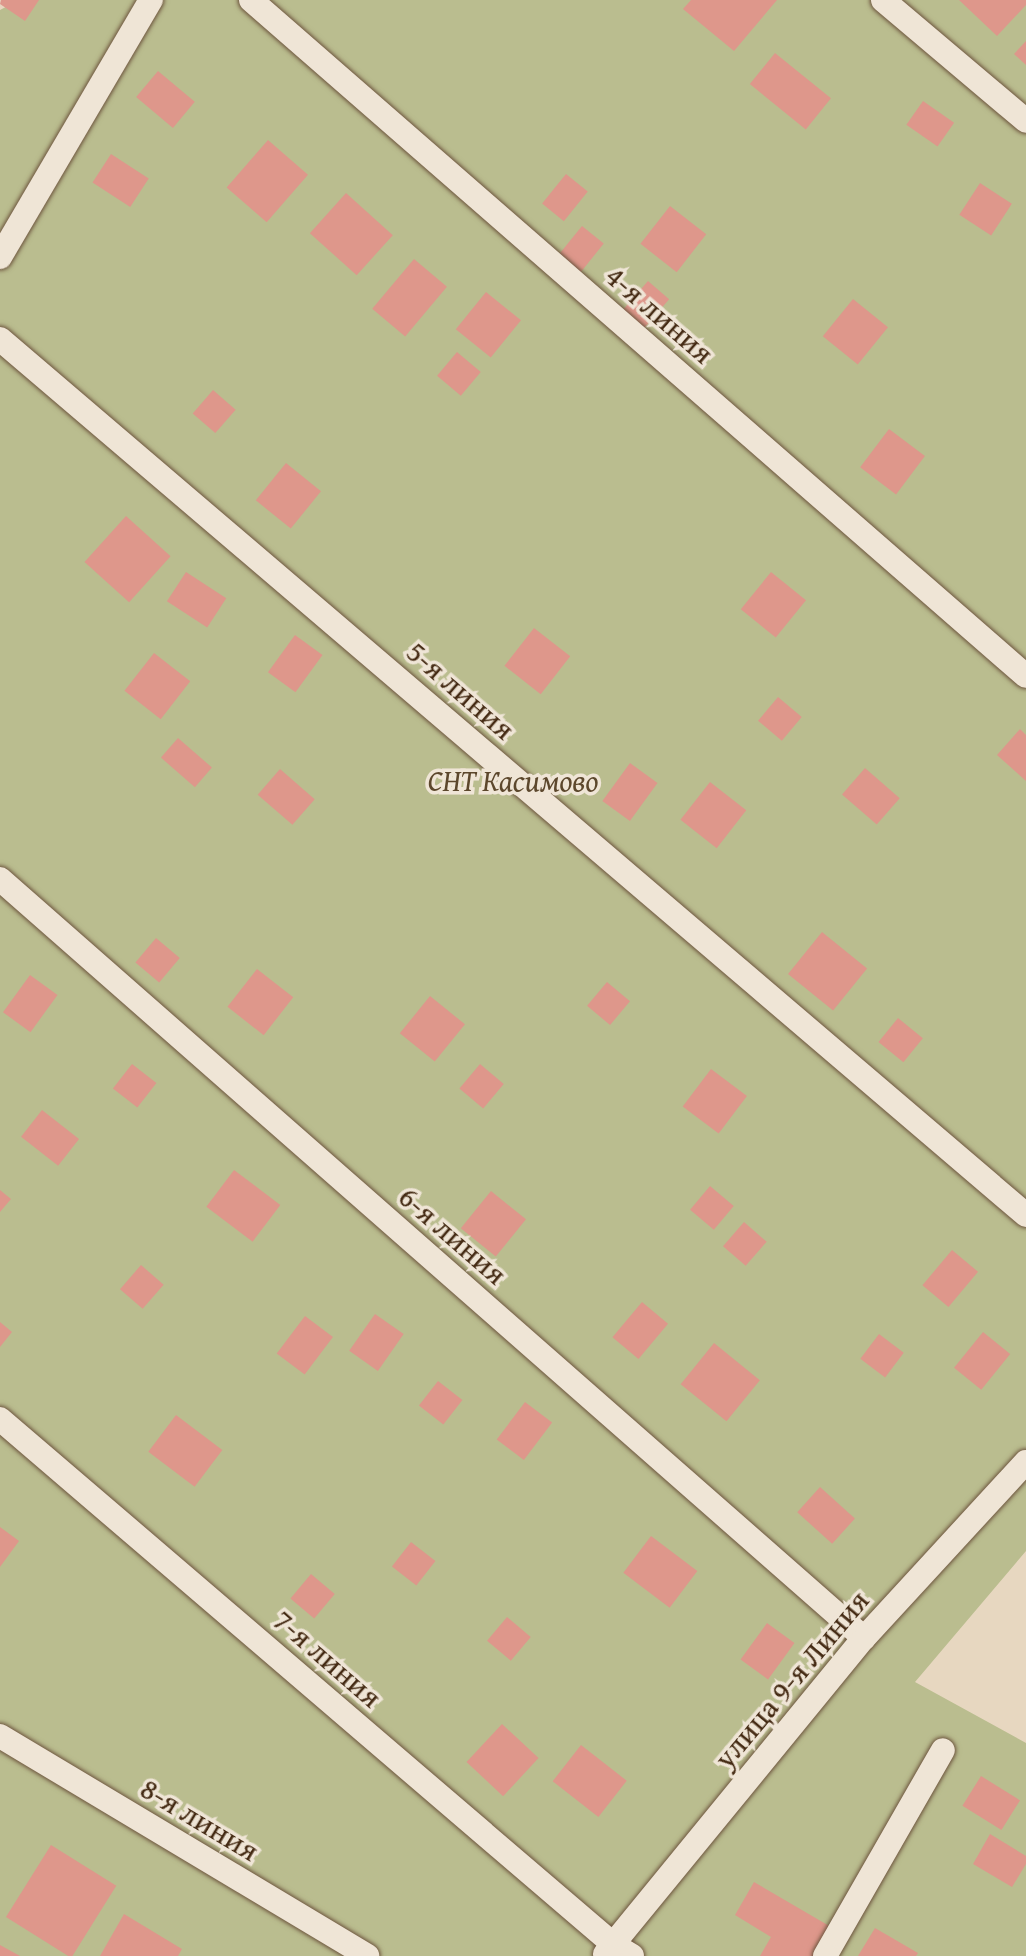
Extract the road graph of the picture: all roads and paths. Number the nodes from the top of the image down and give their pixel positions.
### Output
1 (151, 0) edge
2 (251, 0) edge
3 (883, 0) edge
4 (1026, 121) edge
5 (0, 257) edge
6 (0, 339) edge
7 (1026, 676) edge
8 (0, 879) edge
9 (1026, 1215) edge
10 (0, 1419) edge
11 (1026, 1462) edge
12 (864, 1638) junction
13 (0, 1736) edge
14 (943, 1750) dead end
15 (616, 1952) edge
16 (367, 1956) edge
17 (825, 1956) edge

1 - 5 street
2 - 7 street, 4-я линия
3 - 4 street
6 - 9 street, 5-я линия
8 - 12 street, 6-я линия
10 - 15 street, 7-я линия
11 - 12 street, улица 9-я Линия
12 - 15 street, улица 9-я Линия
13 - 16 street, 8-я линия
14 - 17 street

